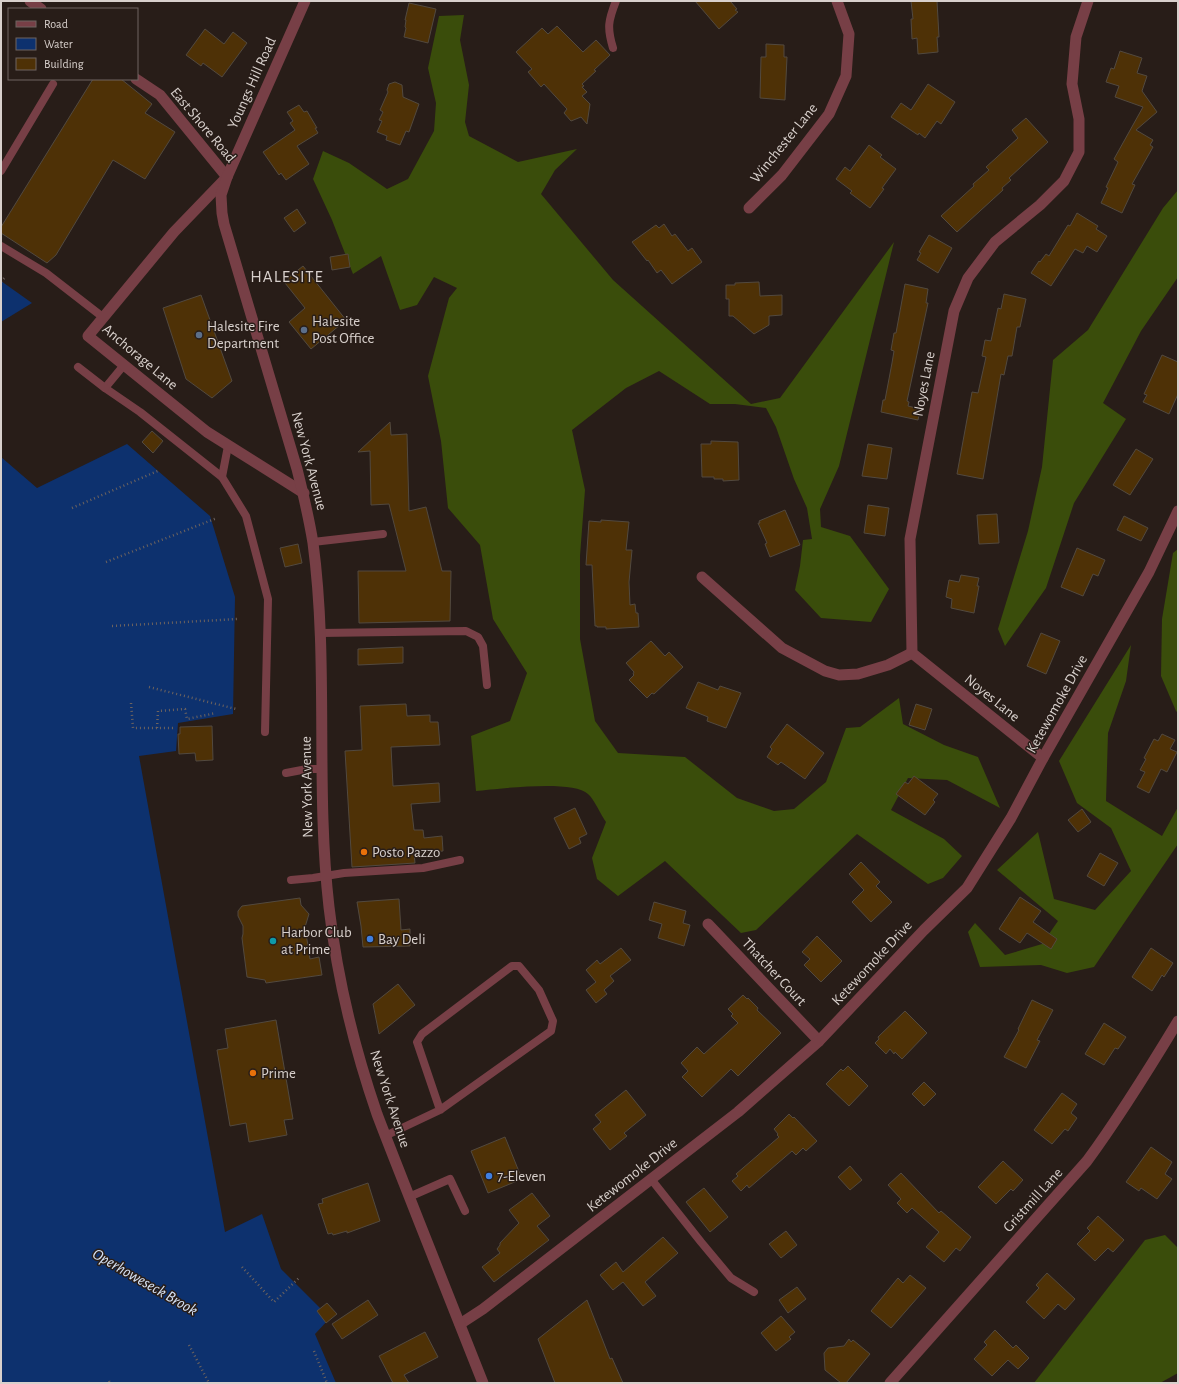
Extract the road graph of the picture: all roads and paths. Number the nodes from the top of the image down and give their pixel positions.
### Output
1 (30, 1) edge
2 (304, 1) edge
3 (616, 1) edge
4 (837, 1) edge
5 (1088, 1) edge
6 (40, 8) edge
7 (613, 48) dead end
8 (138, 80) edge
9 (53, 84) dead end
10 (1, 172) edge
11 (226, 177) junction
12 (748, 208) dead end
13 (1, 246) edge
14 (5, 277) dead end
15 (1, 282) edge
16 (104, 318) junction
17 (124, 365) junction
18 (78, 367) dead end
19 (106, 388) junction
20 (228, 446) junction
21 (160, 470) dead end
22 (222, 476) junction
23 (304, 493) junction
24 (72, 508) dead end
25 (1178, 511) edge
26 (217, 518) dead end
27 (383, 534) dead end
28 (313, 542) junction
29 (106, 562) dead end
30 (702, 577) dead end
31 (238, 619) dead end
32 (112, 626) dead end
33 (320, 633) junction
34 (912, 653) junction
35 (487, 685) dead end
36 (149, 687) dead end
37 (131, 703) dead end
38 (236, 709) dead end
39 (216, 713) dead end
40 (157, 728) junction
41 (174, 728) dead end
42 (265, 732) dead end
43 (1043, 758) junction
44 (322, 769) junction
45 (286, 773) dead end
46 (460, 860) dead end
47 (326, 875) junction
48 (291, 880) dead end
49 (708, 924) dead end
50 (1178, 1021) edge
51 (819, 1041) junction
52 (440, 1110) junction
53 (386, 1136) junction
54 (652, 1179) junction
55 (410, 1198) junction
56 (465, 1211) dead end
57 (242, 1267) dead end
58 (300, 1277) dead end
59 (754, 1292) dead end
60 (460, 1324) junction
61 (189, 1345) dead end
62 (314, 1351) dead end
63 (209, 1383) edge
64 (327, 1383) edge
65 (483, 1383) edge
66 (890, 1383) edge

1 - 6 street
2 - 11 street, Youngs Hill Road
3 - 7 lane
4 - 12 street, Winchester Lane
5 - 34 street, Noyes Lane
8 - 11 street, East Shore Road
9 - 10 lane
11 - 16 street, Anchorage Lane
11 - 23 street, New York Avenue
13 - 16 lane
14 - 15 path
16 - 17 street, Anchorage Lane
17 - 19 lane
17 - 20 street, Anchorage Lane
18 - 19 lane
19 - 22 lane
20 - 22 lane
20 - 23 street, Anchorage Lane
21 - 24 path
22 - 42 lane
23 - 28 street, New York Avenue
25 - 43 street, Ketewomoke Drive
26 - 29 path
27 - 28 lane
28 - 33 street, New York Avenue
30 - 34 street
31 - 32 path
33 - 35 lane
33 - 44 street, New York Avenue
34 - 43 street, Noyes Lane
36 - 38 path
37 - 40 path
39 - 40 path
40 - 41 path
43 - 51 street, Ketewomoke Drive
44 - 45 lane
44 - 47 street, New York Avenue
46 - 47 lane
47 - 48 lane
47 - 53 street, New York Avenue
49 - 51 street, Thatcher Court
50 - 66 street, Gristmill Lane
51 - 54 street, Ketewomoke Drive
52 - 52 lane
52 - 53 lane
53 - 55 street, New York Avenue
54 - 59 lane
54 - 60 street, Ketewomoke Drive
55 - 56 lane
55 - 60 street, New York Avenue
57 - 58 path
60 - 65 street, New York Avenue
61 - 63 path
62 - 64 path

